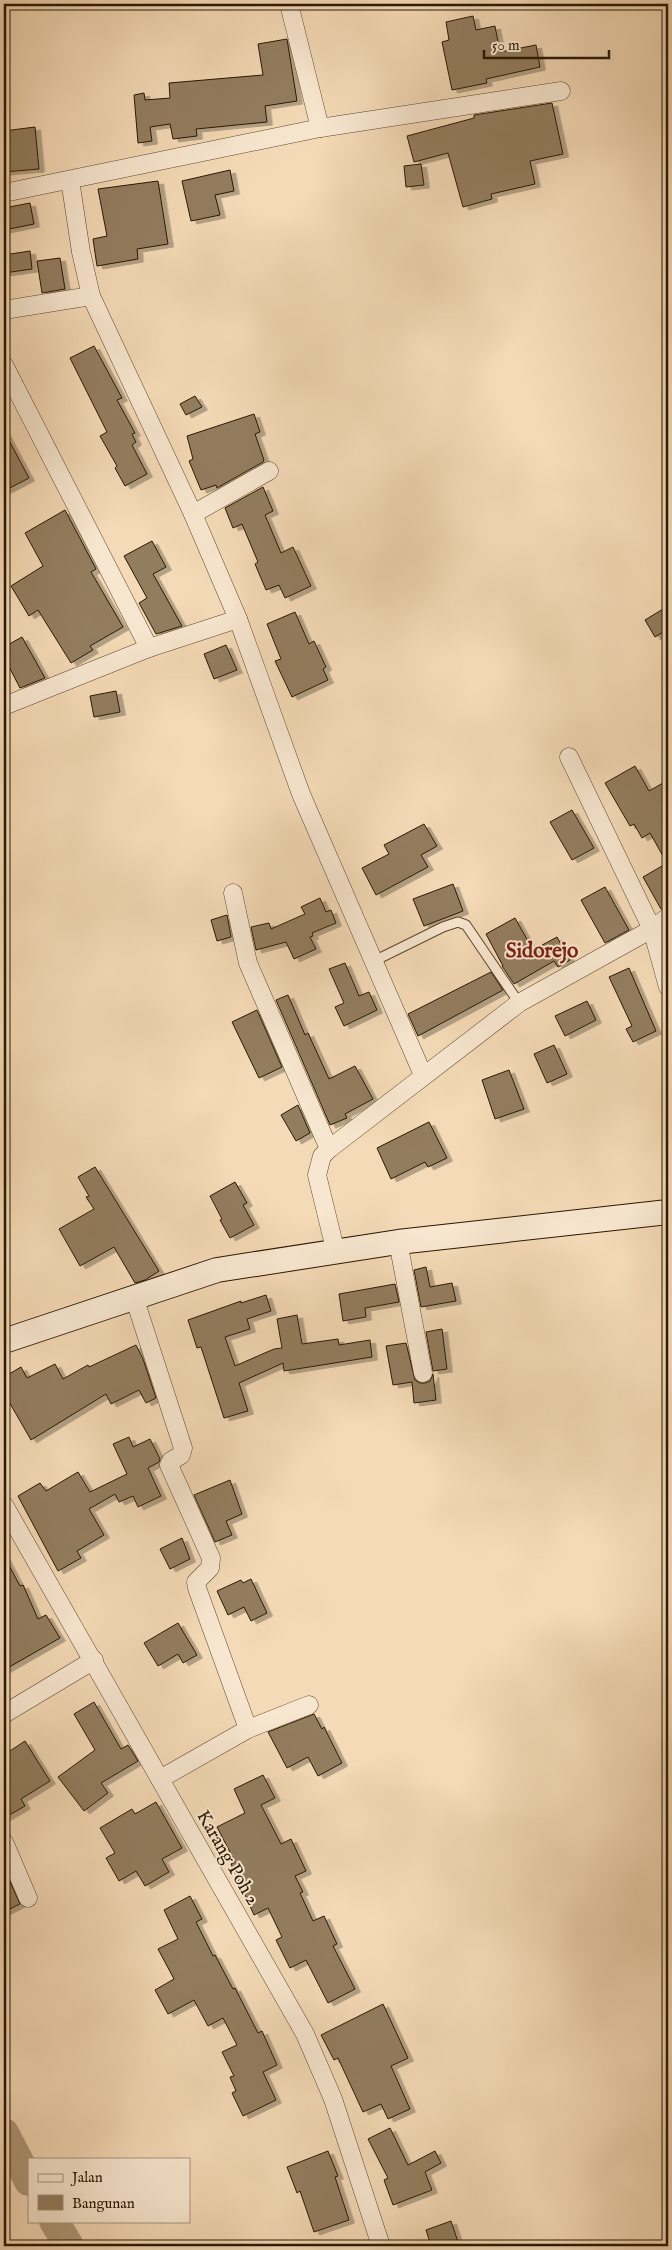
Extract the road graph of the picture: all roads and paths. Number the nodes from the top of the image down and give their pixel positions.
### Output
1 (289, 4) edge
2 (561, 91) dead end
3 (320, 128) junction
4 (70, 180) junction
5 (4, 193) edge
6 (91, 296) junction
7 (4, 310) edge
8 (4, 365) edge
9 (269, 471) dead end
10 (193, 514) junction
11 (238, 619) junction
12 (149, 648) junction
13 (4, 706) edge
14 (569, 757) dead end
15 (233, 893) dead end
16 (668, 917) edge
17 (652, 929) junction
18 (374, 961) junction
19 (668, 987) edge
20 (519, 1003) junction
21 (423, 1075) junction
22 (329, 1148) junction
23 (668, 1212) edge
24 (398, 1242) junction
25 (336, 1253) junction
26 (134, 1297) junction
27 (4, 1341) edge
28 (423, 1373) dead end
29 (4, 1505) edge
30 (94, 1660) junction
31 (309, 1706) dead end
32 (4, 1714) edge
33 (248, 1729) junction
34 (160, 1779) junction
35 (4, 1842) edge
36 (28, 1898) dead end
37 (381, 2246) edge

1 - 3 street
2 - 3 street
3 - 4 street
4 - 5 street
4 - 6 street
6 - 7 street
6 - 10 street
8 - 12 street
9 - 10 street
10 - 11 street
11 - 12 street
11 - 18 street
12 - 13 street
14 - 17 street
15 - 22 street
16 - 17 street
17 - 19 street
17 - 20 street
18 - 20 lane
18 - 21 street
20 - 21 street
21 - 22 street
22 - 25 street
23 - 24 main road
24 - 25 main road
24 - 28 street
25 - 26 main road
26 - 27 main road
26 - 33 street
29 - 30 street, Karang Poh 2
30 - 32 street
30 - 34 street, Karang Poh 2
31 - 33 street
33 - 34 street
34 - 37 street, Karang Poh 2
35 - 36 street

